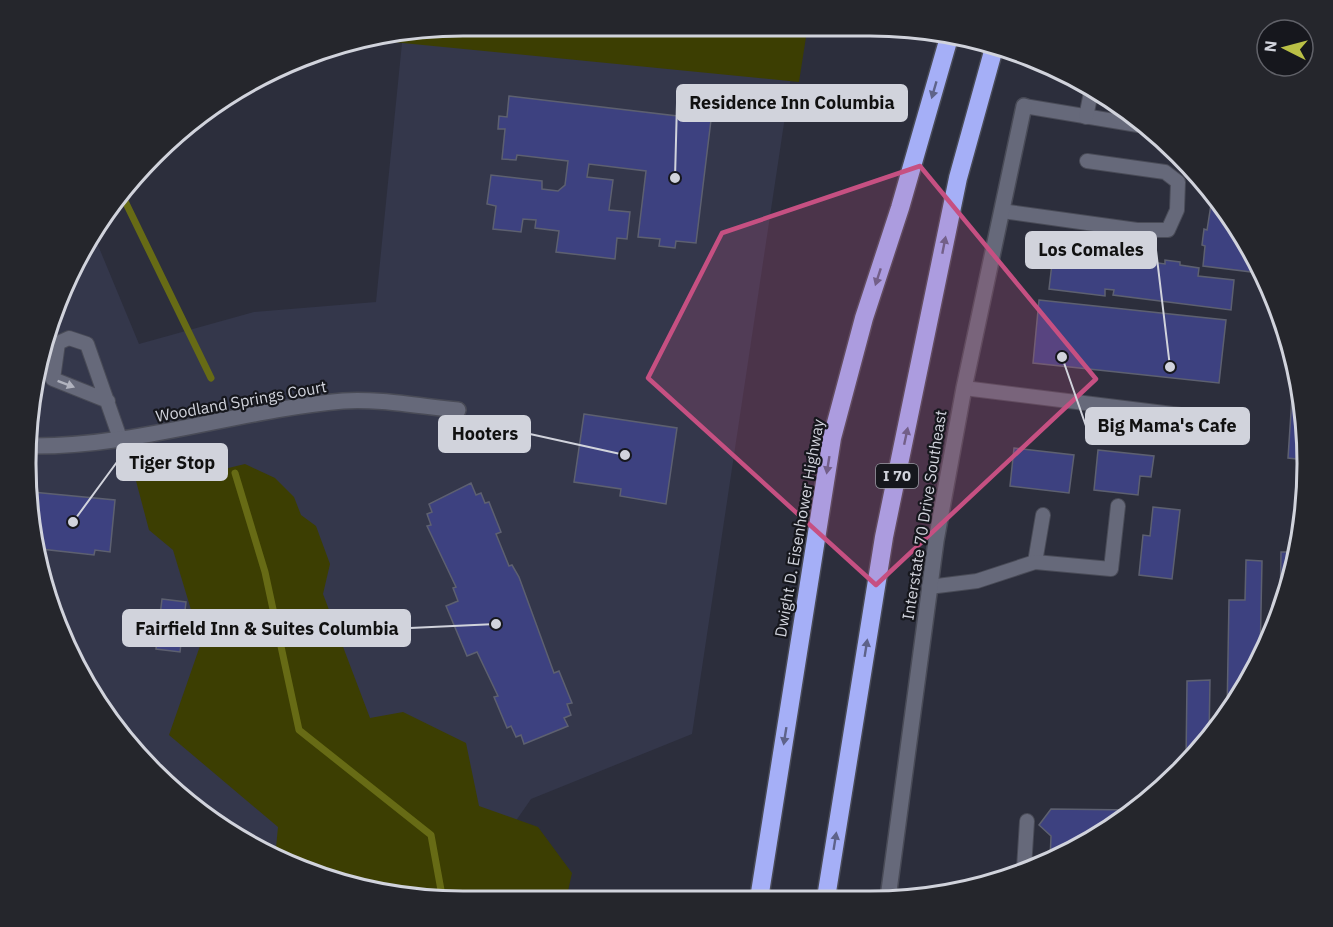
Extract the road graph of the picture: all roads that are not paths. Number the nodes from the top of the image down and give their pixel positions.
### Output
1 (947, 43) edge
2 (992, 55) edge
3 (1090, 97) edge
4 (1024, 106) joint
5 (1086, 117) junction
6 (1130, 124) edge
7 (1087, 161) dead end
8 (1002, 211) junction
9 (964, 388) junction
10 (108, 401) junction
11 (458, 410) dead end
12 (1221, 420) dead end
13 (121, 441) junction
14 (37, 446) edge
15 (1118, 506) dead end
16 (1043, 515) dead end
17 (1035, 562) junction
18 (929, 587) junction
19 (1027, 822) dead end
20 (1024, 861) edge
21 (889, 890) edge
22 (760, 891) edge
23 (827, 891) edge

1 -> 22 highway, Dwight D. Eisenhower Highway
23 -> 2 highway, I 70
3 - 5 lane
4 - 5 lane
4 - 8 street, Interstate 70 Drive Southeast
5 - 6 lane
7 - 8 lane
8 - 9 street, Interstate 70 Drive Southeast
9 - 12 lane
9 - 18 street, Interstate 70 Drive Southeast
10 -> 10 lane
10 - 13 lane
11 - 13 street, Woodland Springs Court
13 - 14 street, Woodland Springs Court
15 - 17 lane
16 - 17 lane
17 - 18 lane
18 - 21 street, Interstate 70 Drive Southeast
19 - 20 lane

